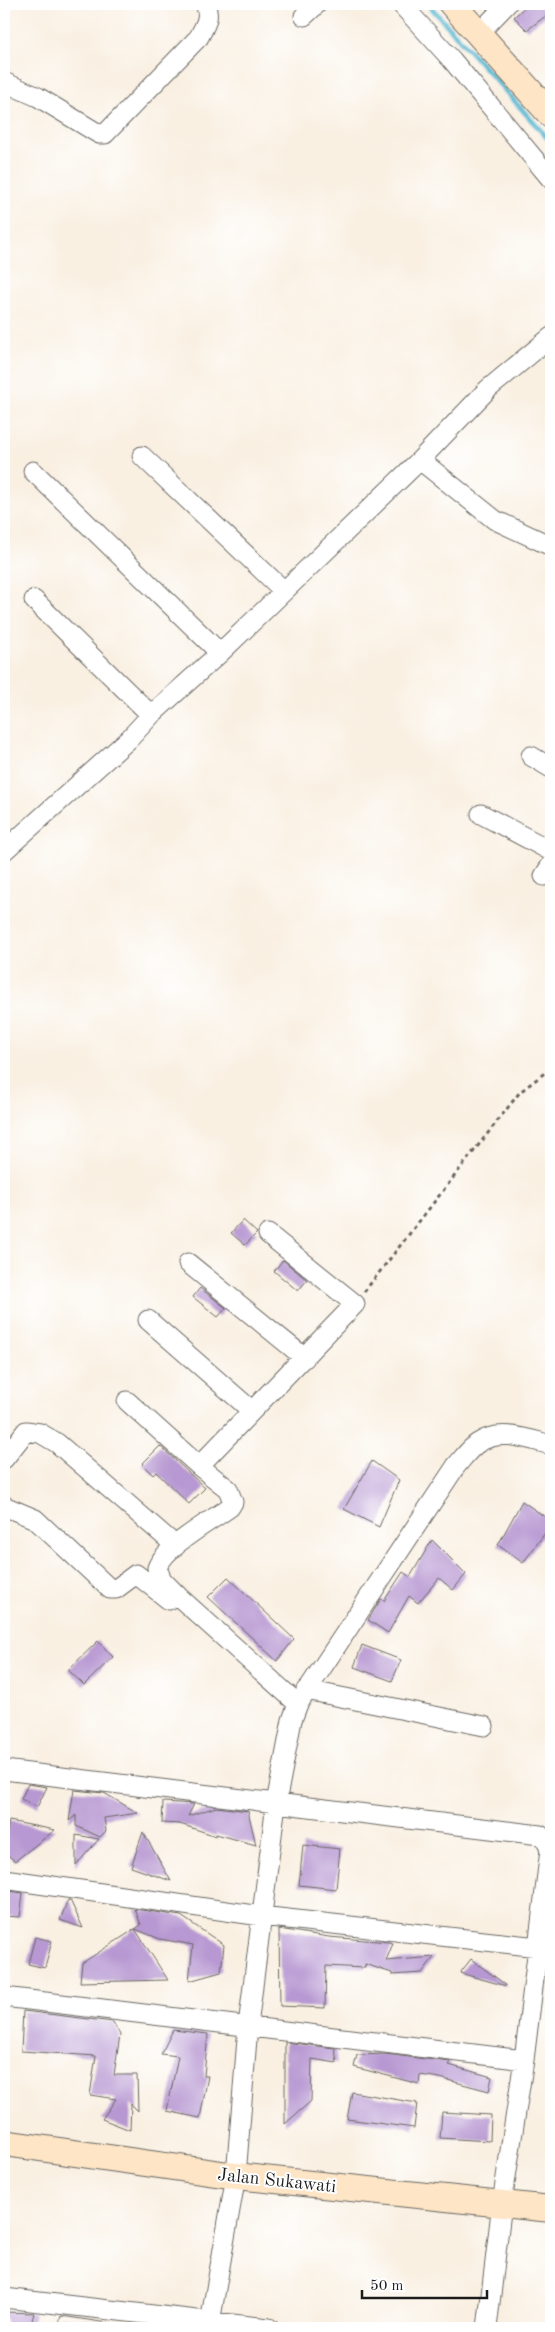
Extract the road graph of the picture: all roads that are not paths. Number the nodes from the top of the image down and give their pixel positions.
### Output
1 (205, 4) edge
2 (402, 4) edge
3 (452, 4) edge
4 (507, 4) edge
5 (479, 33) junction
6 (4, 82) edge
7 (551, 115) edge
8 (551, 179) edge
9 (551, 337) edge
10 (142, 456) dead end
11 (420, 460) junction
12 (33, 471) dead end
13 (551, 546) edge
14 (284, 591) junction
15 (34, 600) dead end
16 (220, 653) junction
17 (151, 715) junction
18 (531, 756) dead end
19 (551, 768) edge
20 (481, 814) dead end
21 (4, 851) edge
22 (551, 851) edge
23 (268, 1234) dead end
24 (188, 1263) dead end
25 (148, 1320) dead end
26 (305, 1358) junction
27 (127, 1401) dead end
28 (251, 1410) junction
29 (551, 1444) edge
30 (4, 1459) edge
31 (199, 1466) junction
32 (4, 1506) edge
33 (176, 1546) junction
34 (179, 1597) junction
35 (302, 1697) junction
36 (484, 1726) dead end
37 (4, 1770) edge
38 (276, 1803) junction
39 (4, 1880) edge
40 (261, 1916) junction
41 (538, 1947) junction
42 (4, 1996) edge
43 (248, 2026) junction
44 (524, 2060) junction
45 (4, 2143) edge
46 (236, 2176) junction
47 (502, 2203) junction
48 (551, 2209) edge
49 (4, 2298) edge
50 (210, 2325) edge
51 (269, 2328) edge
52 (487, 2328) edge

1 - 6 street
2 - 8 street
3 - 5 street
4 - 5 street
5 - 7 street
9 - 11 street
10 - 14 street
11 - 13 street
11 - 14 street
12 - 16 street
14 - 16 street
15 - 17 street
16 - 17 street
17 - 21 street
18 - 19 street
20 - 22 street
23 - 26 street
24 - 26 street
25 - 28 street
26 - 28 street
27 - 31 street
28 - 31 street
29 - 35 street
30 - 33 street
31 - 33 street
32 - 34 street
33 - 34 street
34 - 35 street
35 - 36 street
35 - 38 street
37 - 38 street
38 - 40 street
38 - 41 street
39 - 40 street
40 - 41 street
40 - 43 street
41 - 44 street
42 - 43 street
43 - 44 street
43 - 46 street
44 - 47 street
45 - 46 street, Jalan Sukawati
46 - 47 street, Jalan Sukawati
46 - 50 street
47 - 48 street, Jalan Sukawati
47 - 52 street
49 - 50 street
50 - 51 street

